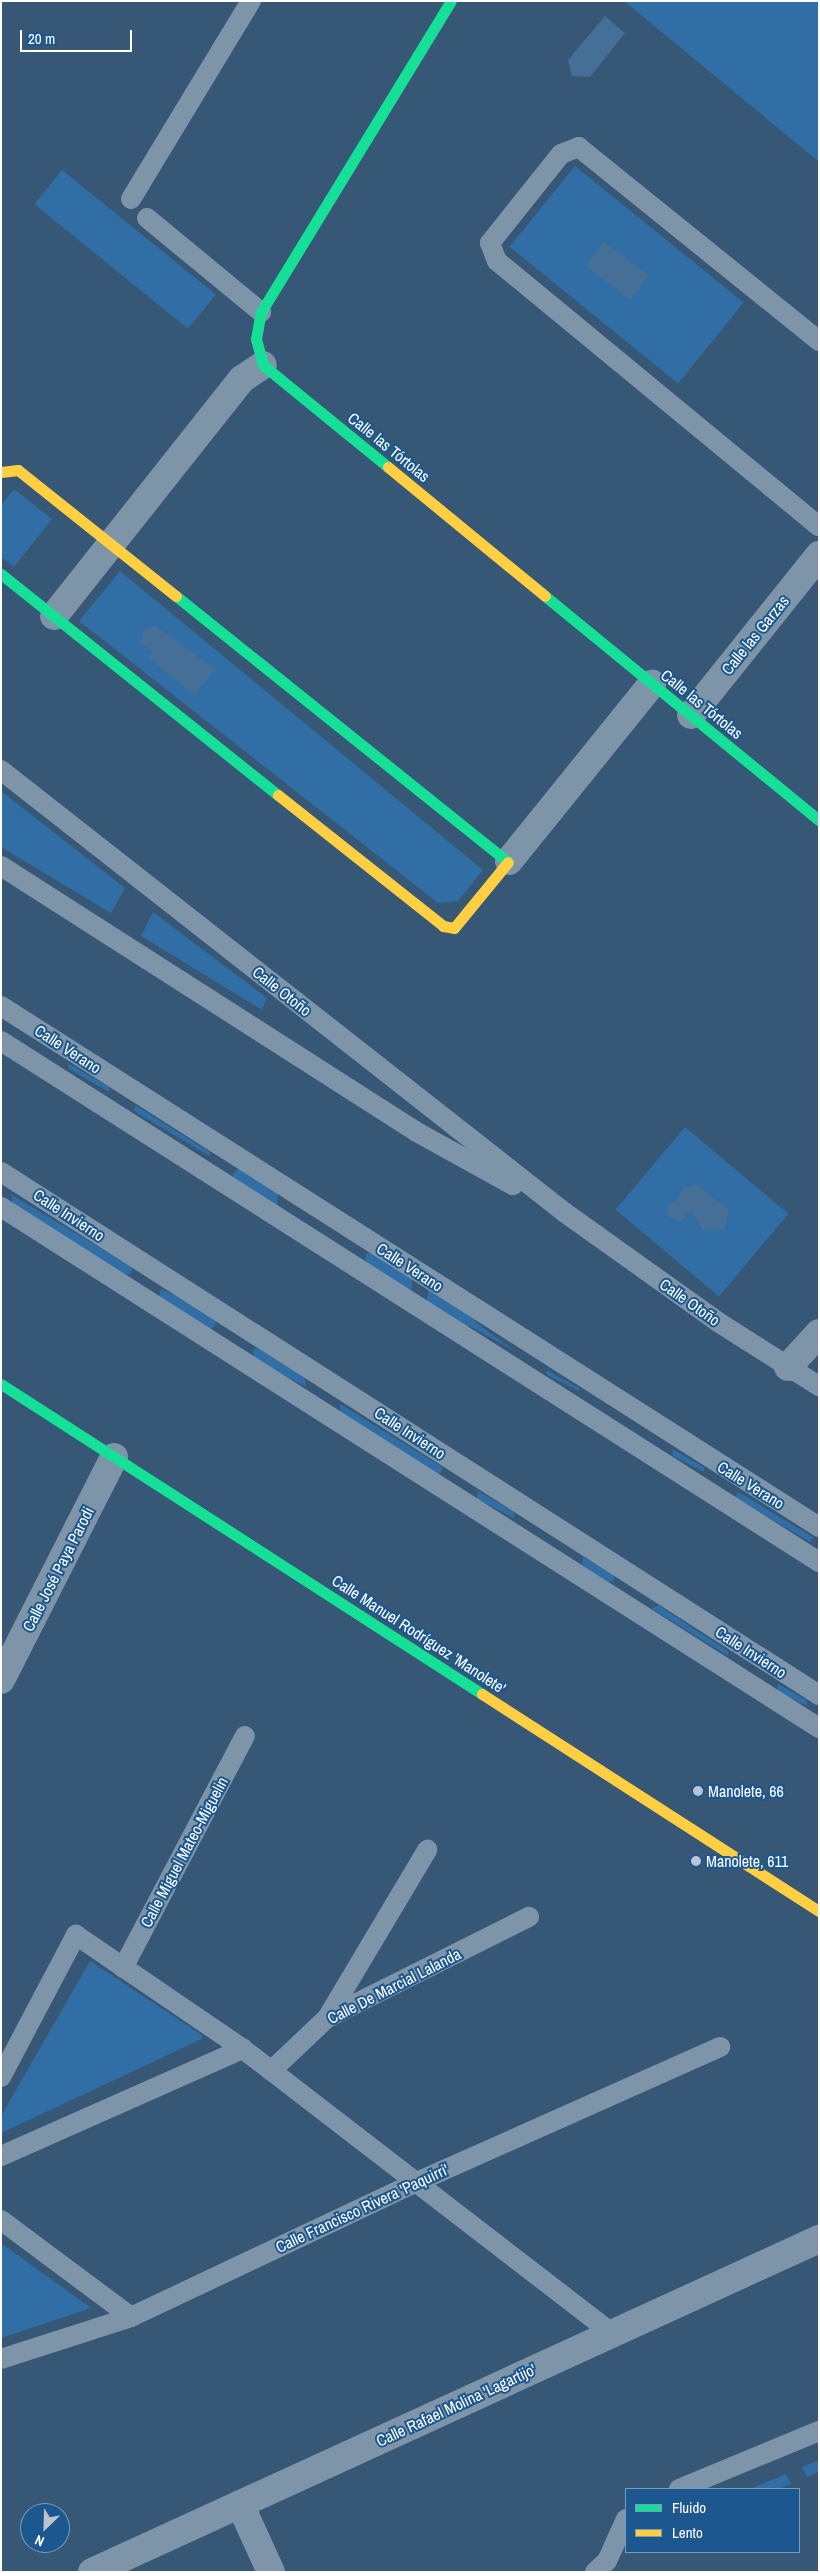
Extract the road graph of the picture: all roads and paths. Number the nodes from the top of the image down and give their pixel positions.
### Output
1 (252, 1) edge
2 (451, 1) edge
3 (131, 199) dead end
4 (147, 218) dead end
5 (262, 312) junction
6 (819, 340) edge
7 (263, 365) junction
8 (1, 472) edge
9 (819, 526) edge
10 (111, 544) junction
11 (819, 555) edge
12 (1, 574) edge
13 (54, 616) junction
14 (652, 684) junction
15 (691, 715) junction
16 (1, 770) edge
17 (819, 820) edge
18 (509, 861) junction
19 (1, 866) edge
20 (1, 1006) edge
21 (1, 1041) edge
22 (1, 1172) edge
23 (1, 1207) edge
24 (564, 1212) junction
25 (819, 1333) edge
26 (788, 1367) junction
27 (1, 1384) edge
28 (819, 1386) edge
29 (114, 1457) junction
30 (819, 1527) edge
31 (819, 1562) edge
32 (1, 1680) edge
33 (819, 1696) edge
34 (819, 1728) edge
35 (245, 1736) dead end
36 (427, 1850) dead end
37 (819, 1911) edge
38 (529, 1917) dead end
39 (123, 1968) junction
40 (327, 2018) junction
41 (720, 2047) dead end
42 (242, 2048) junction
43 (271, 2071) junction
44 (1, 2078) edge
45 (1, 2156) edge
46 (417, 2182) junction
47 (1, 2220) edge
48 (819, 2239) edge
49 (131, 2316) junction
50 (612, 2333) junction
51 (1, 2359) edge
52 (819, 2431) edge
53 (681, 2488) edge
54 (240, 2504) junction
55 (625, 2521) edge
56 (92, 2572) edge
57 (271, 2572) edge
58 (595, 2572) edge

1 - 3 lane
2 - 5 street
4 - 5 lane
5 - 7 street
6 - 9 lane
7 - 10 street
7 - 14 street, Calle las Tórtolas
8 - 10 street
10 - 13 street
10 - 18 street
11 - 15 street, Calle las Garzas
12 - 13 street
13 - 18 street
14 - 15 street, Calle las Tórtolas
14 - 18 street
15 - 17 street, Calle las Tórtolas
16 - 24 lane, Calle Otoño
19 - 24 lane, Calle Otoño
20 - 30 lane, Calle Verano
21 - 31 lane, Calle Verano
22 - 33 lane, Calle Invierno
23 - 34 lane, Calle Invierno
24 - 26 lane, Calle Otoño
25 - 26 street
26 - 28 lane, Calle Otoño
27 - 29 street, Calle Manuel Rodríguez 'Manolete'
29 - 32 street, Calle José Paya Parodi
29 - 37 street, Calle Manuel Rodríguez 'Manolete'
35 - 39 lane, Calle Miguel Mateo-Miguelin
36 - 40 lane
38 - 40 lane, Calle De Marcial Lalanda
39 - 42 lane
39 - 44 lane
40 - 43 lane, Calle De Marcial Lalanda
41 - 46 lane, Calle Francisco Rivera 'Paquirri'
42 - 43 lane
42 - 45 lane
43 - 46 lane
46 - 49 lane, Calle Francisco Rivera 'Paquirri'
46 - 50 lane
47 - 49 lane
48 - 50 street, Calle Rafael Molina 'Lagartijo'
49 - 51 lane, Calle Francisco Rivera 'Paquirri'
50 - 54 street, Calle Rafael Molina 'Lagartijo'
52 - 53 lane
54 - 56 street, Calle Rafael Molina 'Lagartijo'
54 - 57 street
55 - 58 lane

